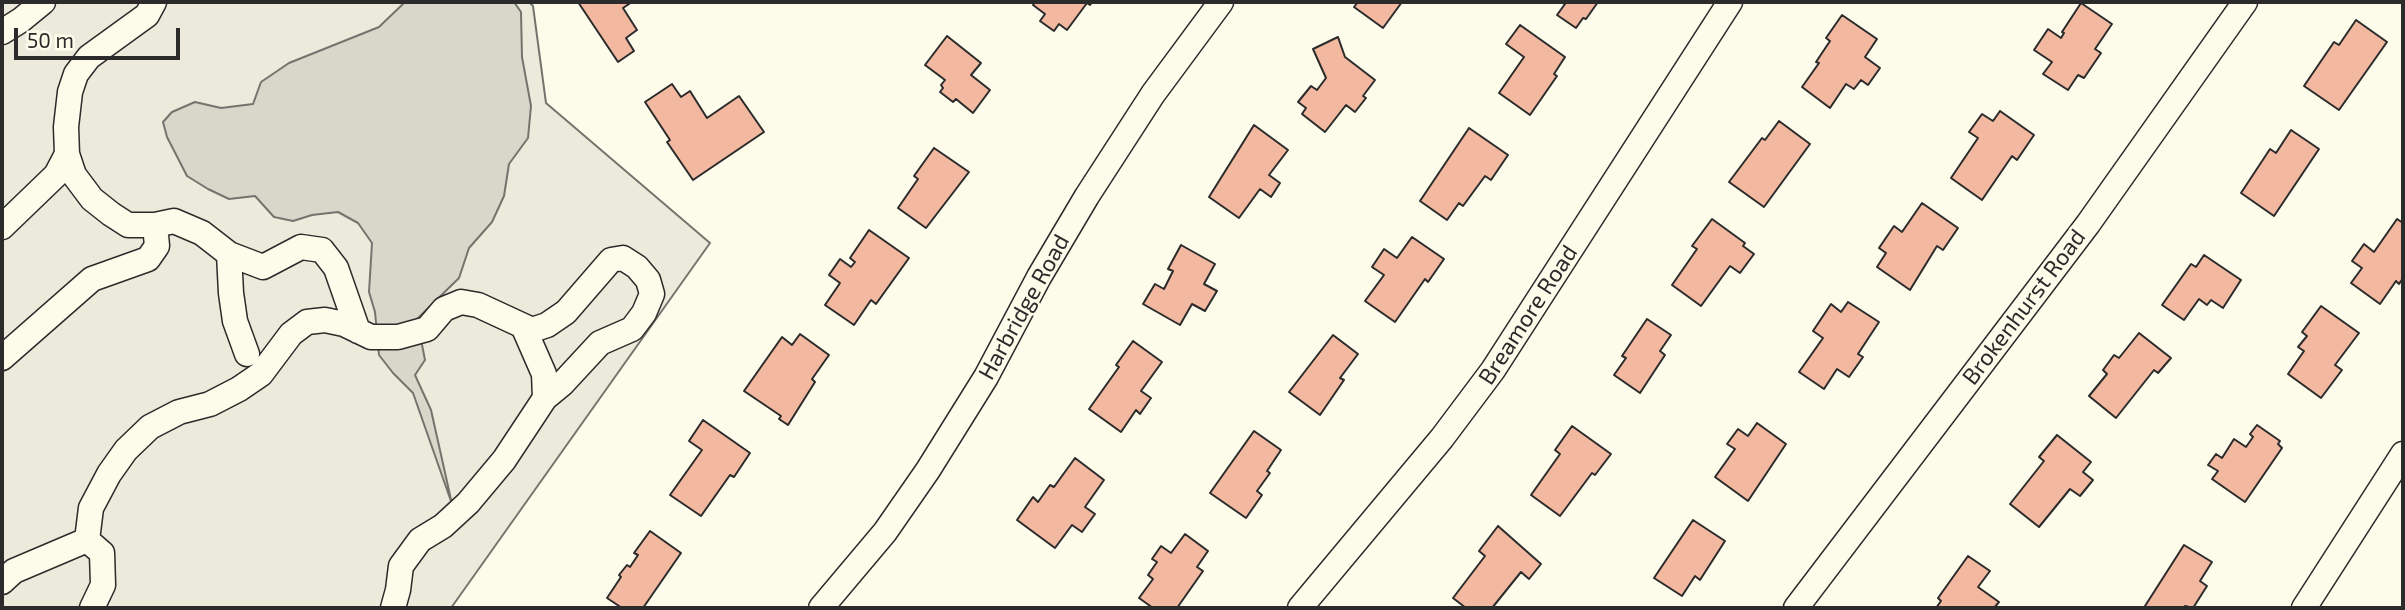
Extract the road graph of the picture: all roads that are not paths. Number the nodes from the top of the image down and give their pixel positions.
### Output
1 (43, 2) edge
2 (154, 2) edge
3 (1221, 2) edge
4 (1730, 2) edge
5 (2245, 2) edge
6 (2, 32) edge
7 (67, 154) junction
8 (155, 225) junction
9 (2, 227) edge
10 (229, 254) junction
11 (523, 326) junction
12 (365, 334) junction
13 (247, 354) junction
14 (2, 358) edge
15 (271, 362) junction
16 (239, 389) junction
17 (545, 398) junction
18 (2403, 454) edge
19 (87, 541) junction
20 (2, 582) edge
21 (92, 608) edge
22 (393, 608) edge
23 (821, 608) edge
24 (1300, 608) edge
25 (1796, 608) edge
26 (2304, 608) edge

1 - 6 street
2 - 7 street
3 - 23 street, Harbridge Road
4 - 24 street, Breamore Road
5 - 25 street, Brokenhurst Road
7 - 8 street
7 - 9 street
8 - 10 street
8 - 14 street
10 - 12 street
10 - 13 street
11 - 12 street
11 - 17 street
11 - 17 street
12 - 15 street
13 - 15 street
13 - 16 street
15 - 16 street
16 - 19 street
17 - 22 street
18 - 26 street
19 - 20 street
19 - 21 street

